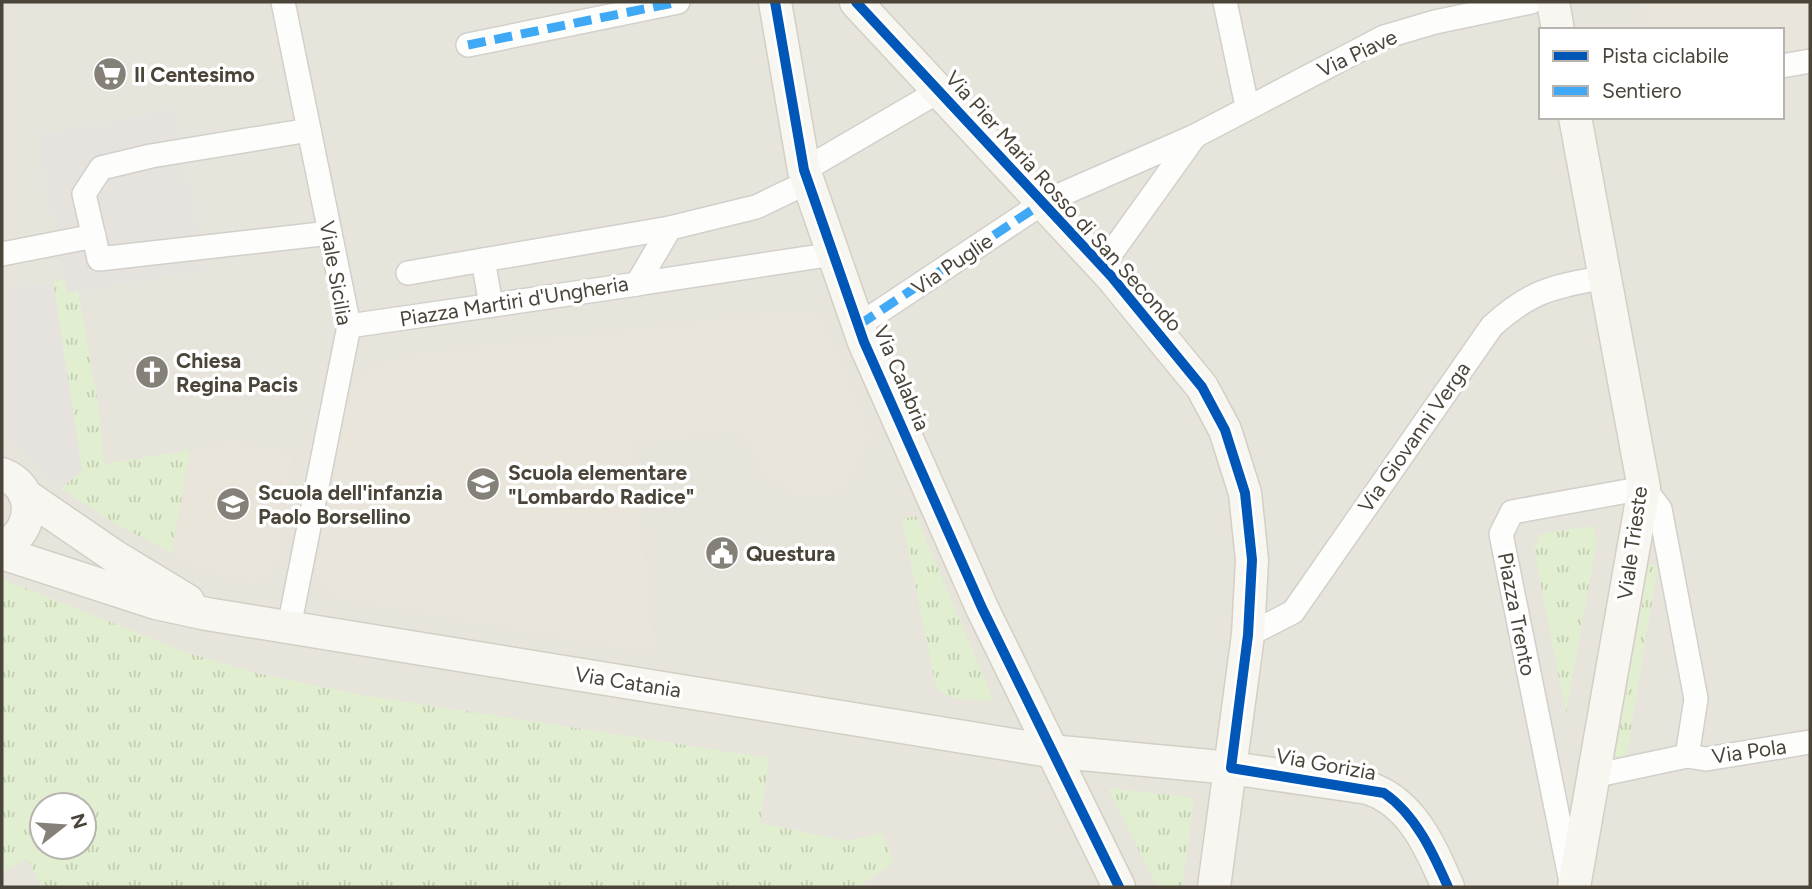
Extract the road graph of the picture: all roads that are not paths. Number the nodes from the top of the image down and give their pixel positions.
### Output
1 (283, 2) edge
2 (678, 2) edge
3 (775, 2) edge
4 (856, 2) edge
5 (1225, 2) edge
6 (1531, 2) edge
7 (1553, 2) edge
8 (1559, 28) edge
9 (468, 45) dead end
10 (1810, 61) edge
11 (1784, 66) edge
12 (939, 91) junction
13 (1247, 106) junction
14 (1575, 119) edge
15 (309, 130) junction
16 (1195, 136) junction
17 (806, 176) junction
18 (1044, 202) junction
19 (670, 228) junction
20 (330, 233) junction
21 (94, 236) junction
22 (2, 254) edge
23 (834, 254) junction
24 (483, 261) junction
25 (1102, 266) junction
26 (408, 273) dead end
27 (1606, 277) junction
28 (637, 284) junction
29 (491, 305) junction
30 (349, 326) junction
31 (859, 326) junction
32 (9, 479) edge
33 (1644, 488) junction
34 (2, 550) edge
35 (207, 614) junction
36 (289, 627) junction
37 (1248, 635) junction
38 (1810, 742) edge
39 (1049, 751) junction
40 (1687, 756) junction
41 (1231, 768) junction
42 (1593, 776) junction
43 (1119, 887) edge
44 (1214, 887) edge
45 (1448, 887) edge
46 (1573, 887) edge

1 - 15 street, Viale Sicilia
2 - 9 street
3 - 17 street, Via Calabria
4 - 12 street, Via Pier Maria Rosso di San Secondo
5 - 13 street
6 - 13 street, Via Piave
7 - 8 street
10 - 11 street
12 - 17 street
12 - 18 street, Via Pier Maria Rosso di San Secondo
13 - 16 street, Via Piave
14 - 27 street, Viale Trieste
15 - 20 street, Viale Sicilia
15 - 21 street
16 - 18 street, Via Piave
16 - 25 street, Via Piave
17 - 19 street
17 - 23 street, Via Calabria
18 - 25 street, Via Pier Maria Rosso di San Secondo
18 - 31 street, Via Puglie
19 - 24 street
19 - 28 street, Piazza Martiri d'Ungheria
20 - 21 street
20 - 30 street, Viale Sicilia
21 - 22 street
23 - 28 street
23 - 31 street, Via Calabria
24 - 26 street
24 - 29 street
25 - 37 street, Via Pier Maria Rosso di San Secondo
27 - 33 street, Viale Trieste
27 - 37 street, Via Giovanni Verga
28 - 29 street, Piazza Martiri d'Ungheria
29 - 30 street, Piazza Martiri d'Ungheria
30 - 36 street, Viale Sicilia
31 - 39 street, Via Calabria
32 - 34 street
32 - 35 street
33 - 40 street
33 - 42 street, Viale Trieste
33 - 46 street, Piazza Trento
34 - 35 street, Via Catania
35 - 36 street, Via Catania
36 - 39 street, Via Catania
37 - 41 street, Via Pier Maria Rosso di San Secondo
38 - 40 street, Via Pola
39 - 41 street, Via Catania
39 - 43 street, Via Calabria
40 - 42 street
41 - 44 street, Via Pier Maria Rosso di San Secondo
41 - 45 street, Via Gorizia
42 - 46 street, Viale Trieste

